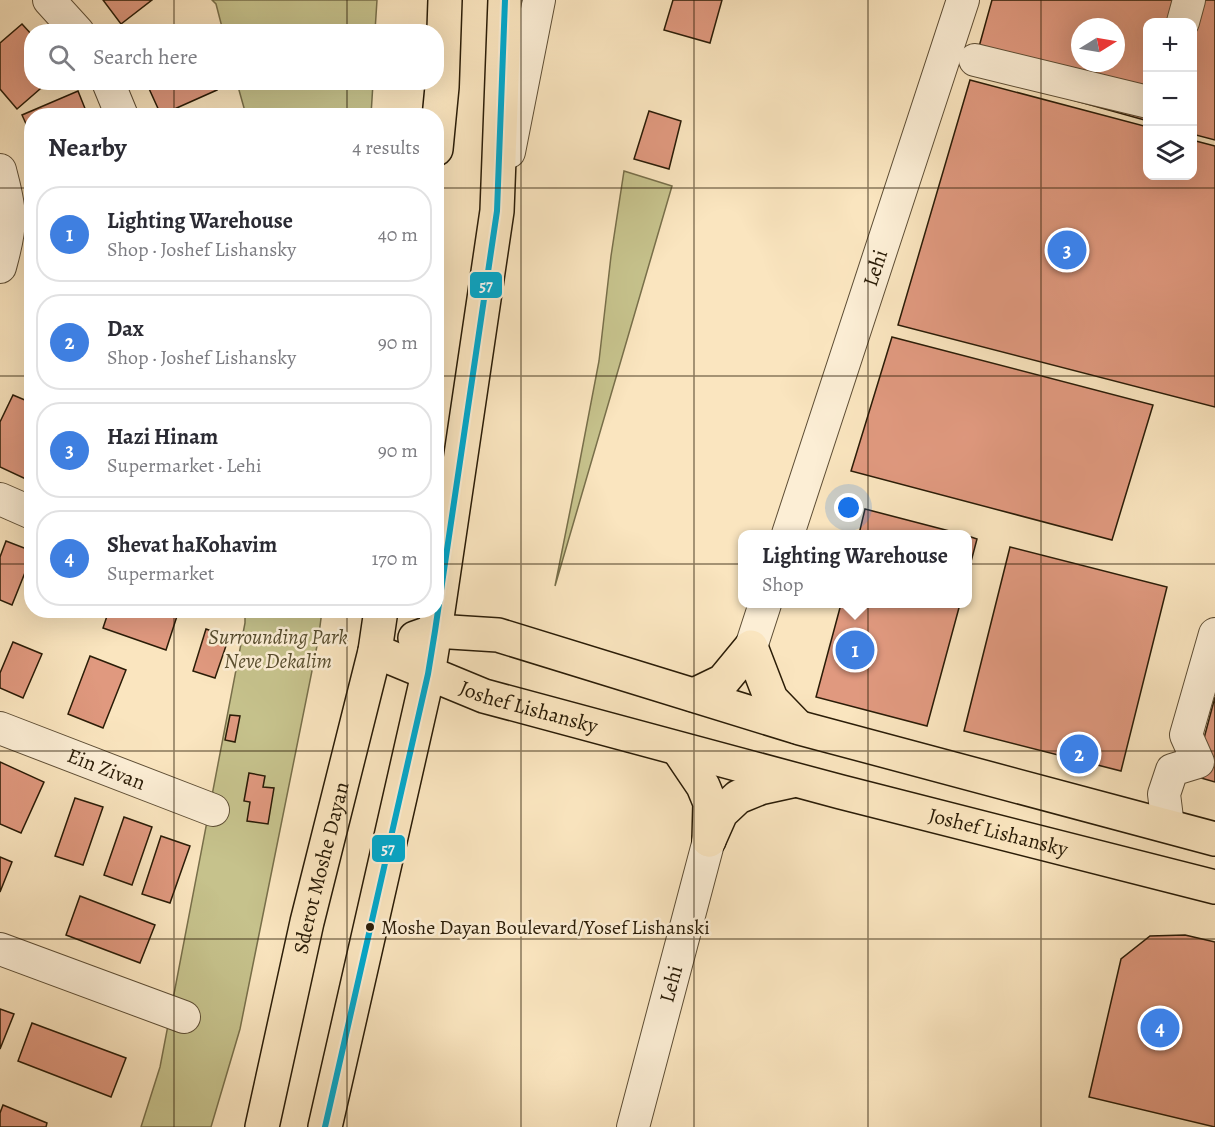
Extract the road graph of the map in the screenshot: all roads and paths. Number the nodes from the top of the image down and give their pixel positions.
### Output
1 (49, 0) edge
2 (445, 0) edge
3 (505, 0) edge
4 (539, 0) edge
5 (963, 0) edge
6 (1189, 0) edge
7 (1184, 18) edge
8 (71, 24) edge
9 (444, 29) edge
10 (975, 60) dead end
11 (111, 90) edge
12 (442, 90) edge
13 (1143, 101) edge
14 (119, 108) edge
15 (440, 108) edge
16 (0, 170) edge
17 (497, 211) junction
18 (0, 267) edge
19 (0, 499) edge
20 (24, 510) edge
21 (789, 530) edge
22 (444, 570) edge
23 (763, 608) edge
24 (380, 618) edge
25 (437, 618) edge
26 (435, 631) junction
27 (1215, 633) edge
28 (751, 647) junction
29 (375, 651) junction
30 (428, 674) junction
31 (694, 695) junction
32 (0, 728) edge
33 (800, 728) junction
34 (678, 749) junction
35 (797, 780) junction
36 (213, 810) dead end
37 (1168, 826) junction
38 (1215, 839) edge
39 (710, 840) junction
40 (1215, 887) edge
41 (0, 949) edge
42 (171, 1012) dead end
43 (262, 1127) edge
44 (325, 1127) edge
45 (633, 1127) edge

1 - 8 street
2 - 9 main road
3 - 17 main road
4 - 17 street
5 - 21 street, Lehi
6 - 7 street
10 - 13 street
11 - 14 street
12 - 15 main road
16 - 18 street
17 - 22 main road
19 - 20 street
23 - 28 street
24 - 29 main road, Sderot Moshe Dayan
25 - 26 main road
26 - 29 main road
26 - 30 main road
26 - 31 main road
27 - 37 street
28 - 31 main road
28 - 33 main road
29 - 30 main road, Joshef Lishansky
29 - 43 main road, Sderot Moshe Dayan
30 - 34 main road, Joshef Lishansky
30 - 44 main road
31 - 33 main road
32 - 36 street, Ein Zivan
33 - 37 main road
34 - 35 main road, Joshef Lishansky
34 - 39 main road
35 - 39 main road
35 - 40 main road, Joshef Lishansky
37 - 38 main road
39 - 45 street, Lehi
41 - 42 street

